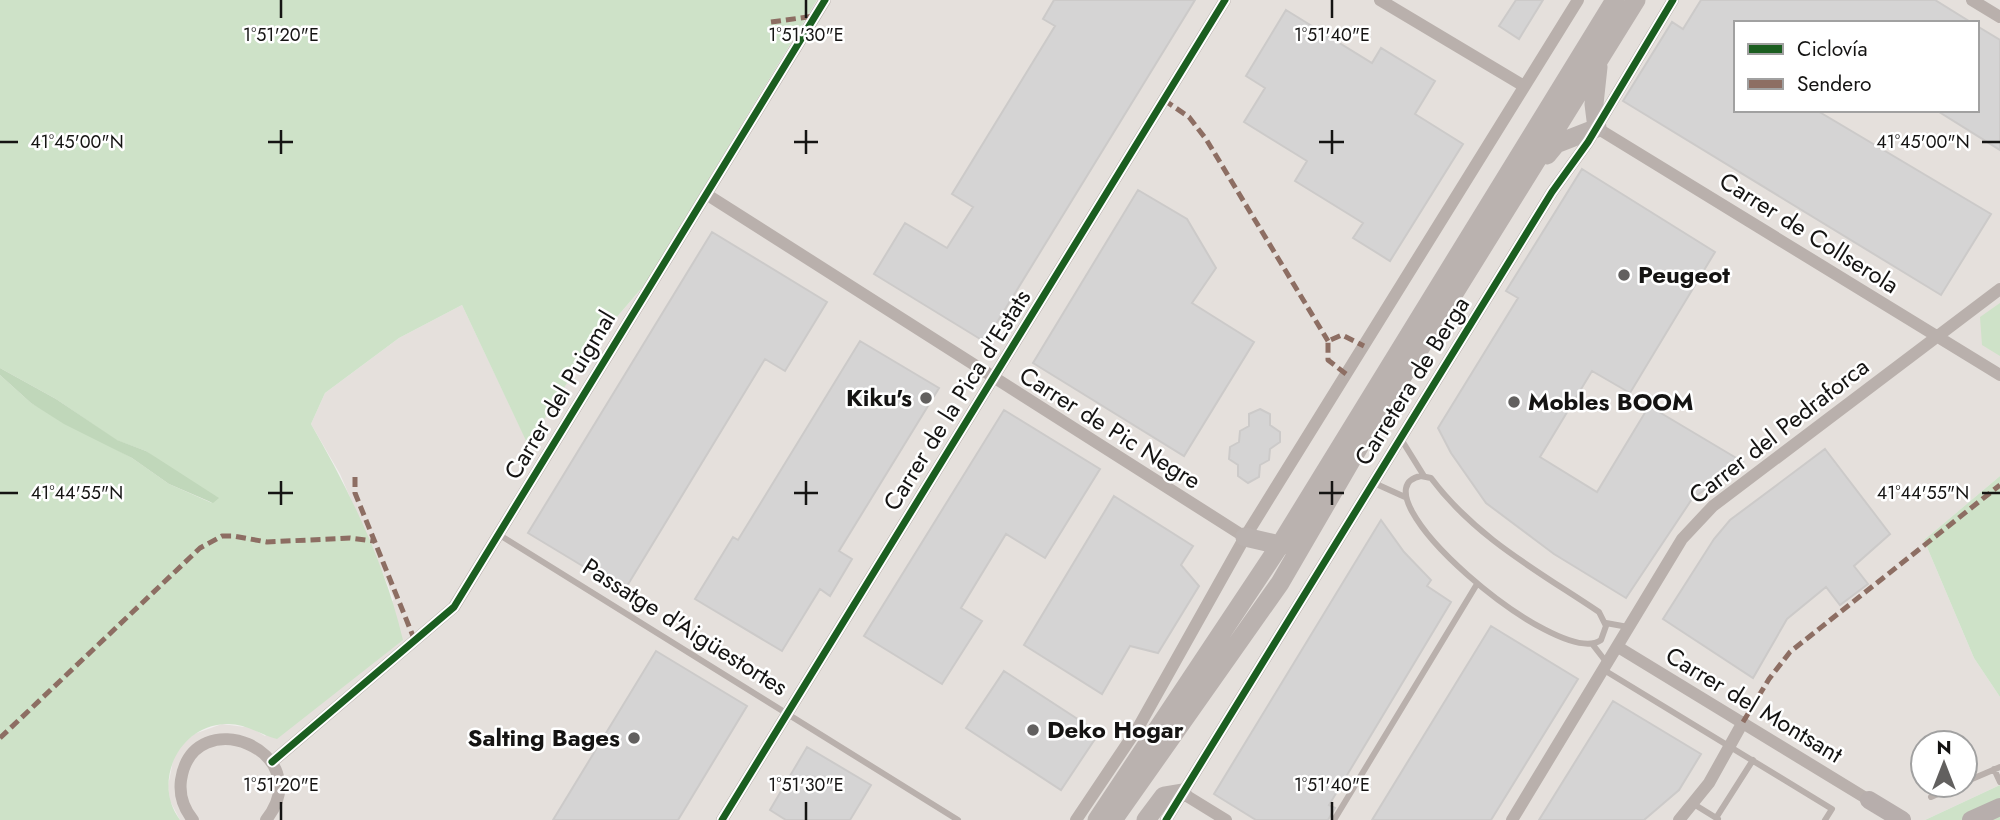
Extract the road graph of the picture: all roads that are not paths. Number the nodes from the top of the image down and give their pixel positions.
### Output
1 (825, 0) edge
2 (1225, 0) edge
3 (1380, 0) edge
4 (1578, 0) edge
5 (1615, 0) edge
6 (1626, 0) edge
7 (1636, 0) edge
8 (1672, 0) edge
9 (1972, 0) edge
10 (2000, 17) edge
11 (1597, 66) junction
12 (1524, 86) junction
13 (1571, 104) junction
14 (1594, 104) junction
15 (1590, 130) junction
16 (1526, 180) junction
17 (706, 194) junction
18 (1494, 197) junction
19 (2000, 289) edge
20 (1936, 336) junction
21 (2000, 375) edge
22 (993, 379) junction
23 (1400, 437) junction
24 (1363, 440) junction
25 (1424, 476) junction
26 (1372, 483) junction
27 (1405, 497) junction
28 (498, 534) junction
29 (1245, 537) junction
30 (1280, 545) junction
31 (1477, 584) junction
32 (1229, 621) junction
33 (1606, 623) junction
34 (1630, 627) junction
35 (1592, 645) junction
36 (1618, 647) junction
37 (1606, 667) junction
38 (787, 714) junction
39 (1743, 722) junction
40 (1175, 732) junction
41 (1729, 745) junction
42 (1753, 760) junction
43 (272, 762) junction
44 (1997, 768) edge
45 (1979, 776) edge
46 (2000, 782) edge
47 (1182, 793) junction
48 (1869, 800) junction
49 (1692, 803) junction
50 (2000, 807) edge
51 (1718, 819) edge
52 (193, 820) edge
53 (266, 820) edge
54 (722, 820) edge
55 (958, 820) edge
56 (1076, 820) edge
57 (1097, 820) edge
58 (1113, 820) edge
59 (1125, 820) edge
60 (1146, 820) edge
61 (1166, 820) edge
62 (1226, 820) edge
63 (1334, 820) edge
64 (1512, 820) edge
65 (1679, 820) edge
66 (1825, 820) edge
67 (1874, 820) edge
68 (1902, 820) edge
69 (1971, 820) edge

1 - 17 street, Carrer del Puigmal
2 - 22 street, Carrer de la Pica d'Estats
3 - 12 street
4 - 12 street
5 - 18 main road
6 - 13 main road
7 - 11 main road
8 - 15 street, Carretera de Berga
9 - 10 street
11 - 13 main road
11 - 14 main road
12 - 29 street
13 - 14 main road
13 - 15 main road
13 - 16 main road
13 - 18 main road
14 - 15 main road
15 - 16 main road
15 - 20 street, Carrer de Collserola
15 - 23 street, Carretera de Berga
16 - 24 main road
17 - 22 street, Carrer de Pic Negre
17 - 28 street, Carrer del Puigmal
18 - 30 main road
19 - 20 street, Carrer del Pedraforca
20 - 21 street, Carrer de Collserola
20 - 34 street, Carrer del Pedraforca
22 - 29 street, Carrer de Pic Negre
22 - 38 street, Carrer de la Pica d'Estats
23 - 25 lane
23 - 26 street, Carretera de Berga
24 - 30 main road
24 - 40 main road
25 - 27 lane
25 - 33 lane
26 - 27 lane
26 - 47 street, Carretera de Berga
27 - 31 lane
28 - 38 lane, Passatge d'Aigüestortes
28 - 43 street, Carrer del Puigmal
29 - 30 main road
29 - 32 main road
29 - 56 street
30 - 32 main road
31 - 35 lane
31 - 63 lane
32 - 57 main road
33 - 34 lane
33 - 35 lane
34 - 36 street, Carrer del Pedraforca
35 - 37 lane
36 - 37 street, Carrer del Pedraforca
36 - 39 street, Carrer del Montsant
37 - 41 lane
37 - 64 street, Carrer del Pedraforca
38 - 54 street, Carrer de la Pica d'Estats
38 - 55 lane, Passatge d'Aigüestortes
39 - 41 street
39 - 48 street, Carrer del Montsant
40 - 58 main road
40 - 59 main road
41 - 42 lane
41 - 49 street
42 - 51 lane
42 - 66 lane
43 - 52 street
43 - 53 street
44 - 45 lane
44 - 46 lane
47 - 60 main road
47 - 61 street, Carretera de Berga
47 - 62 street
48 - 67 main road
48 - 68 main road
49 - 51 lane
49 - 65 street
50 - 69 main road

